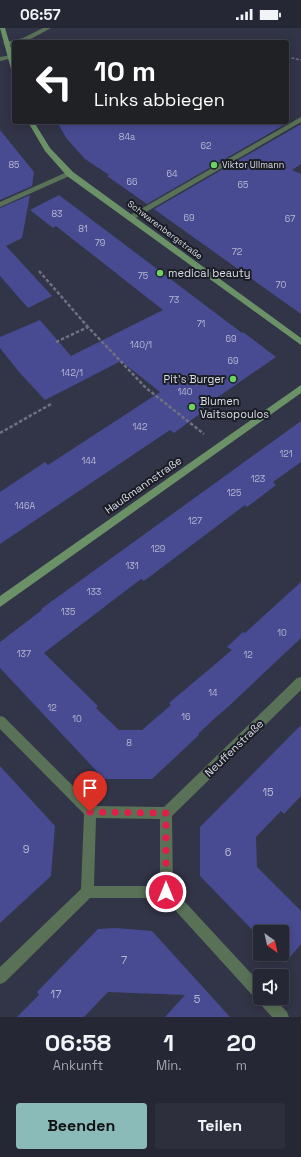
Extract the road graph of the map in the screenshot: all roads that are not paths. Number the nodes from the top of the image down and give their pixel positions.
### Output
1 (2, 28) edge
2 (48, 28) edge
3 (25, 40) edge
4 (12, 42) edge
5 (6, 43) junction
6 (11, 57) junction
7 (0, 59) edge
8 (12, 61) edge
9 (301, 119) edge
10 (31, 124) edge
11 (70, 174) junction
12 (0, 205) edge
13 (131, 217) junction
14 (301, 342) edge
15 (301, 388) edge
16 (0, 602) edge
17 (301, 682) edge
18 (0, 720) edge
19 (90, 812) junction
20 (166, 813) junction
21 (87, 892) junction
22 (166, 892) junction
23 (0, 978) edge
24 (253, 985) edge
25 (271, 1005) edge
26 (282, 1017) edge

1 - 5 street
2 - 3 street
4 - 5 street
5 - 6 street
6 - 7 street
6 - 8 street
9 - 13 street
10 - 11 street, Schwarenbergstraße
11 - 12 street
11 - 13 street, Schwarenbergstraße
13 - 14 street, Schwarenbergstraße
15 - 16 street, Haußmannstraße
17 - 20 street, Neuffenstraße
18 - 19 street
19 - 20 street
19 - 21 street
20 - 22 street
21 - 22 street
21 - 23 street
22 - 24 street
25 - 26 street

